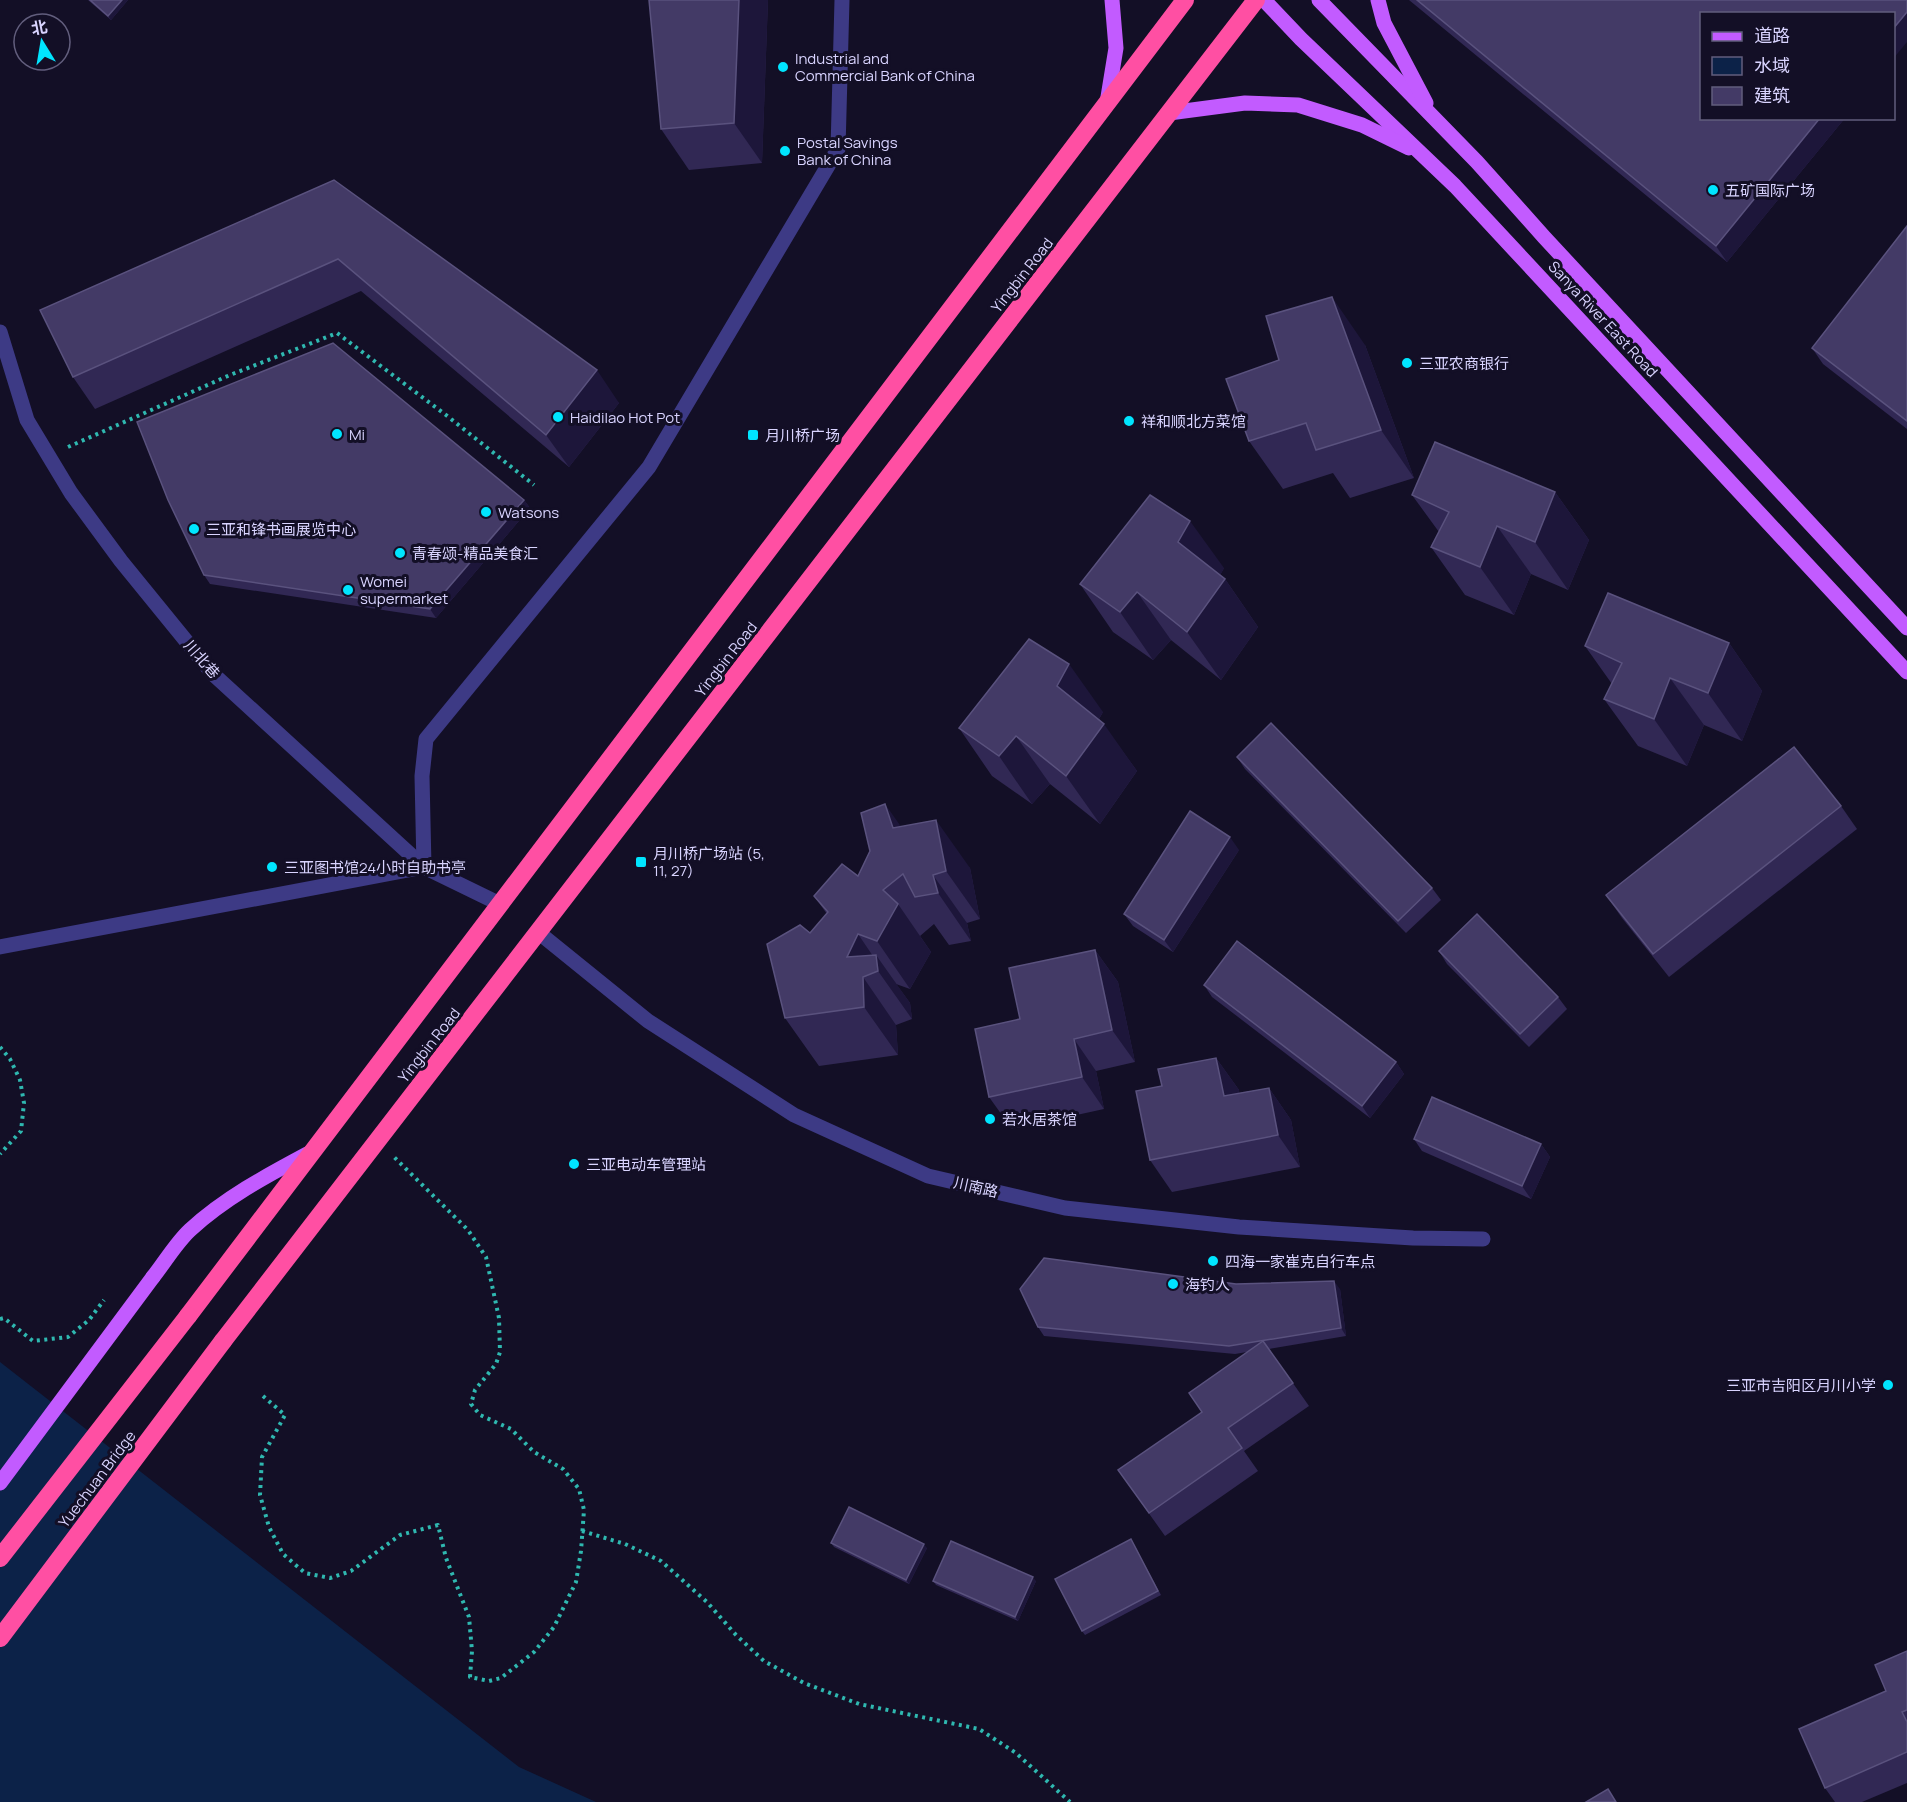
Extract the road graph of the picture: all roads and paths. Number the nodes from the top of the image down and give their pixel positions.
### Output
1 (842, 0) edge
2 (1112, 0) edge
3 (1185, 0) edge
4 (1256, 0) edge
5 (1264, 0) edge
6 (1319, 0) edge
7 (1378, 0) edge
8 (1107, 103) junction
9 (1169, 113) junction
10 (1434, 119) junction
11 (1422, 155) junction
12 (0, 332) edge
13 (48, 455) junction
14 (534, 485) dead end
15 (1907, 628) edge
16 (1907, 672) edge
17 (424, 867) junction
18 (500, 904) junction
19 (538, 932) junction
20 (0, 947) edge
21 (0, 1047) edge
22 (378, 1141) junction
23 (313, 1151) junction
24 (0, 1154) edge
25 (1483, 1239) dead end
26 (107, 1296) dead end
27 (188, 1316) joint
28 (0, 1319) edge
29 (223, 1341) joint
30 (263, 1396) dead end
31 (0, 1483) edge
32 (582, 1531) junction
33 (0, 1558) edge
34 (0, 1638) edge
35 (1070, 1802) edge

1 - 17 street
2 - 8 main road
3 - 8 highway, Yingbin Road
4 - 9 highway, Yingbin Road
5 - 11 main road, Sanya River East Road
6 - 10 main road, Sanya River East Road
7 - 10 main road
8 - 18 highway, Yingbin Road
9 - 11 main road
9 - 19 highway, Yingbin Road
10 - 15 main road, Sanya River East Road
11 - 16 main road, Sanya River East Road
12 - 13 street, 川北巷
13 - 14 path
13 - 17 street, 川北巷
17 - 18 street, 川北巷
17 - 20 street
18 - 23 highway, Yingbin Road
19 - 22 highway, Yingbin Road
19 - 25 street, 川南路
21 - 24 path
22 - 29 highway, Yingbin Road
22 - 32 path
23 - 27 highway, Yingbin Road
23 - 31 main road, bridge
26 - 28 path
27 - 33 highway, Yuechuan Bridge, bridge
29 - 34 highway, Yuechuan Bridge, bridge
30 - 32 path
32 - 35 path

